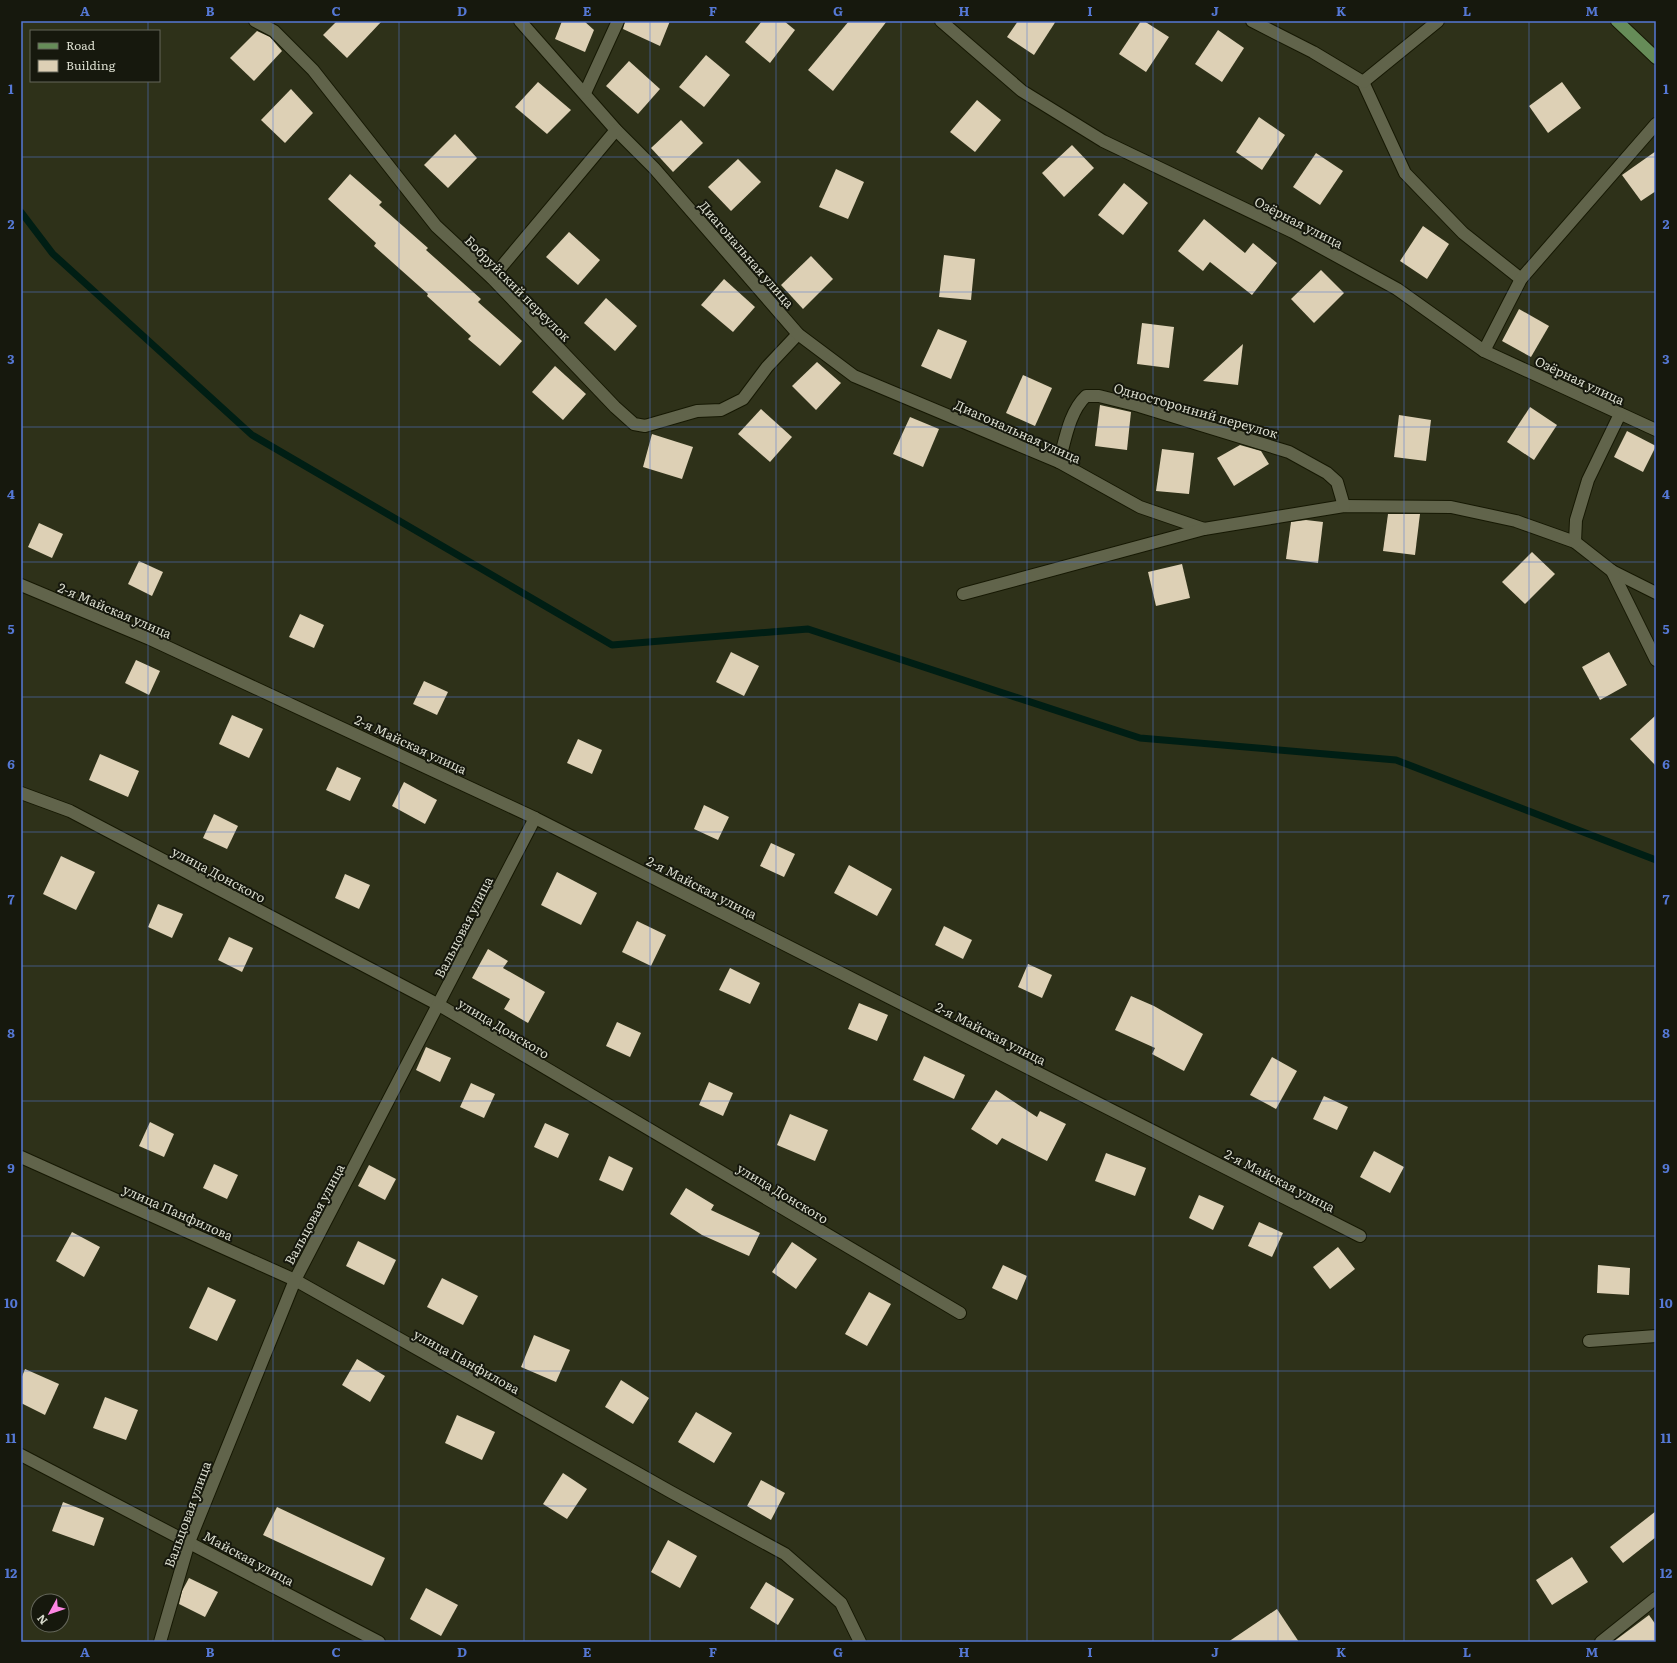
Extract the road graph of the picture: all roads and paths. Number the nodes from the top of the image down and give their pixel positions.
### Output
1 (254, 21) edge
2 (520, 21) edge
3 (618, 21) edge
4 (959, 21) edge
5 (1252, 21) edge
6 (1438, 21) edge
7 (1617, 21) edge
8 (944, 24) edge
9 (1656, 58) edge
10 (1363, 82) junction
11 (585, 93) junction
12 (1656, 124) edge
13 (616, 130) junction
14 (492, 278) junction
15 (1521, 279) junction
16 (798, 334) junction
17 (1484, 351) junction
18 (1620, 414) junction
19 (1656, 430) edge
20 (1059, 462) junction
21 (1344, 506) junction
22 (1204, 529) junction
23 (1575, 542) junction
24 (1612, 571) junction
25 (21, 585) edge
26 (1656, 593) edge
27 (963, 594) dead end
28 (1656, 660) edge
29 (21, 793) edge
30 (535, 818) junction
31 (439, 1005) junction
32 (21, 1157) edge
33 (1360, 1236) dead end
34 (296, 1280) junction
35 (960, 1313) dead end
36 (1656, 1336) edge
37 (1589, 1341) dead end
38 (21, 1455) edge
39 (189, 1542) junction
40 (1656, 1598) edge
41 (160, 1642) edge
42 (379, 1642) edge
43 (860, 1642) edge
44 (1601, 1642) edge

1 - 14 street, Бобруйский переулок
2 - 11 street, Диагональная улица
3 - 11 street
4 - 8 street
5 - 10 street
6 - 10 street
7 - 9 main road
8 - 17 street, Озёрная улица
10 - 15 street
11 - 13 street, Диагональная улица
12 - 15 street
13 - 14 street
13 - 16 street, Диагональная улица
14 - 16 street, Бобруйский переулок
15 - 17 street
16 - 20 street, Диагональная улица
17 - 18 street, Озёрная улица
18 - 19 street, Озёрная улица
18 - 23 street
20 - 21 street, Односторонний переулок
20 - 22 street, Диагональная улица
21 - 22 street, Диагональная улица
21 - 23 street, Диагональная улица
22 - 27 street
23 - 24 street, Диагональная улица
24 - 26 street, Диагональная улица
24 - 28 street
25 - 30 street, 2-я Майская улица
29 - 31 street, улица Донского
30 - 31 street, Вальцовая улица
30 - 33 street, 2-я Майская улица
31 - 34 street, Вальцовая улица
31 - 35 street, улица Донского
32 - 34 street, улица Панфилова
34 - 39 street, Вальцовая улица
34 - 43 street, улица Панфилова
36 - 37 street
38 - 39 street, Майская улица
39 - 41 street, Вальцовая улица
39 - 42 street, Майская улица
40 - 44 street

